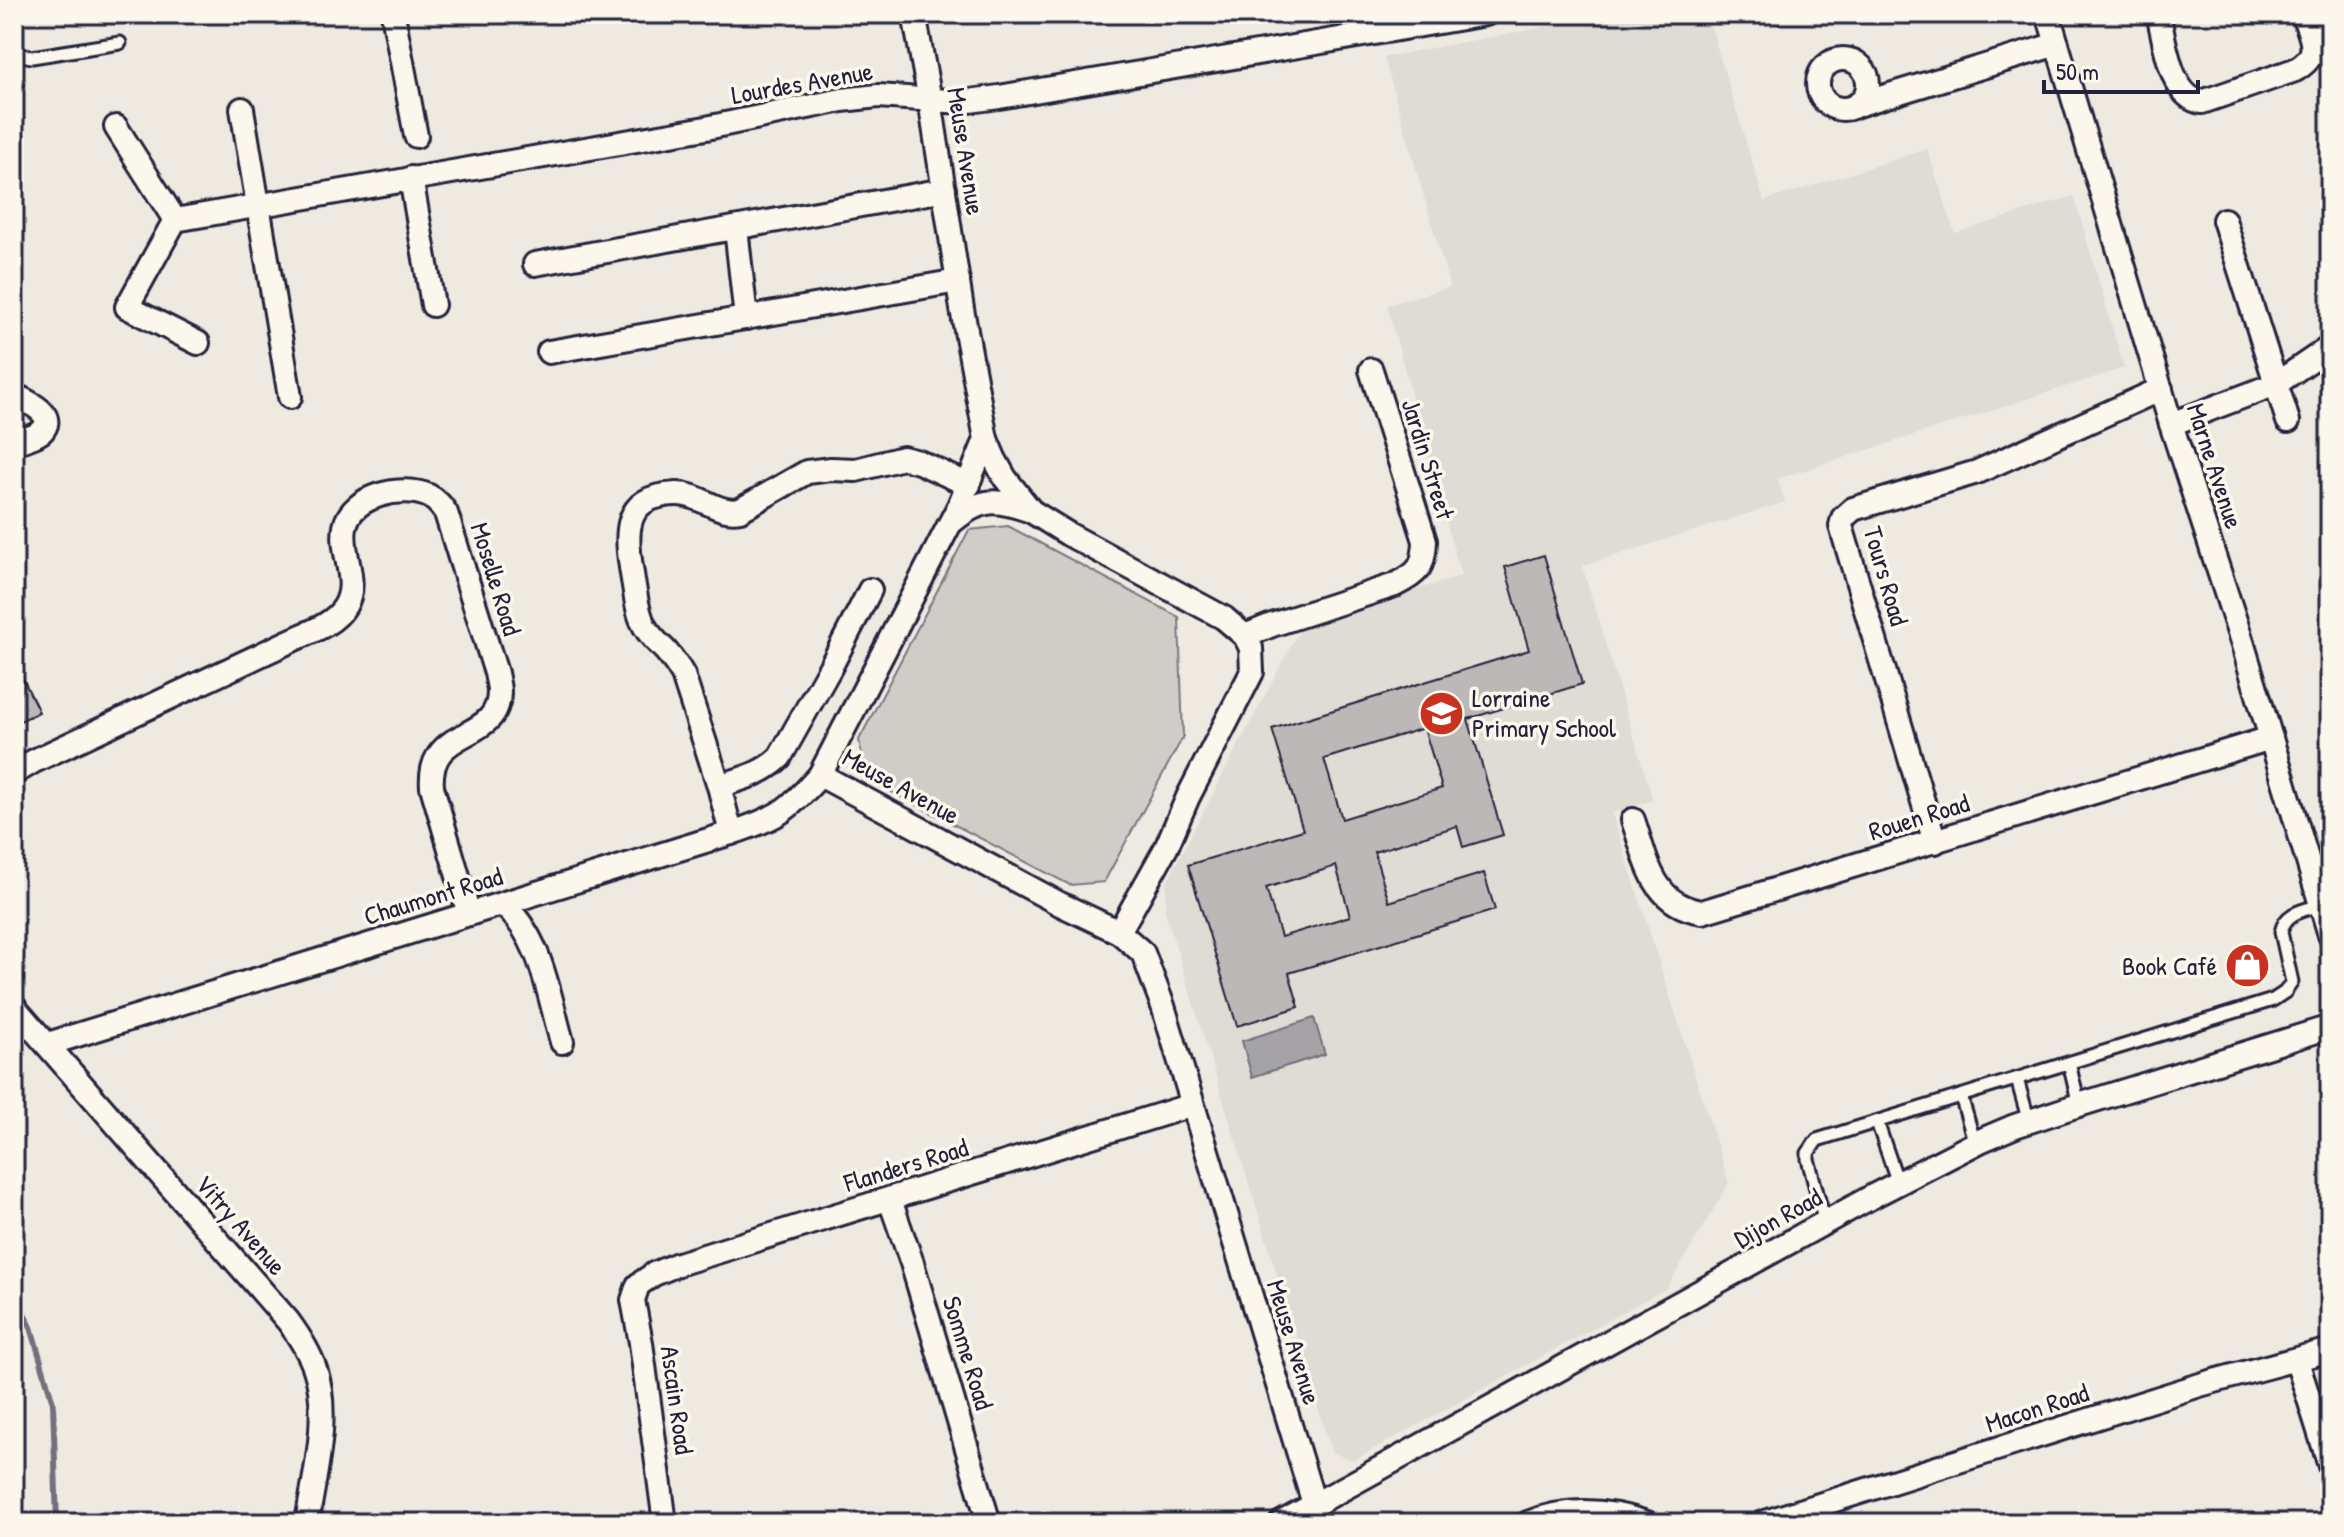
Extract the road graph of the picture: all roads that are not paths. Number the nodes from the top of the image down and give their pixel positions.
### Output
1 (393, 14) edge
2 (914, 14) edge
3 (1486, 14) edge
4 (2048, 14) edge
5 (2158, 14) edge
6 (2303, 14) edge
7 (120, 43) dead end
8 (2057, 44) junction
9 (14, 51) edge
10 (930, 100) junction
11 (1857, 105) dead end
12 (242, 109) dead end
13 (116, 127) dead end
14 (416, 136) dead end
15 (411, 178) junction
16 (944, 190) junction
17 (257, 204) junction
18 (175, 220) junction
19 (2224, 220) dead end
20 (736, 228) junction
21 (535, 264) dead end
22 (958, 281) junction
23 (433, 305) dead end
24 (746, 318) junction
25 (198, 343) dead end
26 (2330, 347) edge
27 (549, 352) dead end
28 (1371, 370) dead end
29 (2276, 384) junction
30 (2161, 389) junction
31 (14, 395) edge
32 (290, 397) dead end
33 (2288, 421) dead end
34 (2171, 424) junction
35 (986, 439) junction
36 (14, 443) edge
37 (969, 485) junction
38 (1031, 511) junction
39 (949, 525) junction
40 (870, 590) dead end
41 (1245, 636) junction
42 (2271, 738) junction
43 (14, 773) edge
44 (820, 775) junction
45 (719, 786) junction
46 (1633, 820) dead end
47 (731, 833) junction
48 (1935, 842) junction
49 (502, 904) junction
50 (2321, 905) junction
51 (469, 914) junction
52 (1119, 932) junction
53 (2330, 935) edge
54 (14, 1007) edge
55 (2330, 1027) edge
56 (562, 1042) dead end
57 (48, 1044) junction
58 (2069, 1063) junction
59 (2017, 1079) junction
60 (1961, 1096) junction
61 (1192, 1105) junction
62 (2079, 1105) junction
63 (1877, 1122) junction
64 (2029, 1122) junction
65 (1975, 1144) junction
66 (1898, 1183) junction
67 (890, 1200) junction
68 (1825, 1224) junction
69 (638, 1285) joint
70 (2330, 1350) edge
71 (2297, 1361) junction
72 (2330, 1466) edge
73 (1314, 1504) junction
74 (307, 1523) edge
75 (665, 1523) edge
76 (989, 1523) edge
77 (1281, 1523) edge
78 (1528, 1523) edge
79 (1647, 1523) edge
80 (1762, 1523) edge

1 - 14 street
2 - 10 street, Meuse Avenue
3 - 10 street, Lourdes Avenue
4 - 8 street, Marne Avenue
5 - 6 street
7 - 9 lane
8 - 11 street
8 - 30 street, Marne Avenue
10 - 15 street, Lourdes Avenue
10 - 16 street, Meuse Avenue
12 - 17 street
13 - 18 street
15 - 17 street, Lourdes Avenue
15 - 23 street
16 - 20 street
16 - 22 street, Meuse Avenue
17 - 18 street, Lourdes Avenue
17 - 32 street
18 - 25 street
19 - 29 street
20 - 21 street
20 - 24 street
22 - 24 street
22 - 35 street, Meuse Avenue
24 - 27 street
26 - 29 street
28 - 41 street, Jardin Street
29 - 33 street
29 - 34 street
30 - 34 street, Marne Avenue
30 - 48 street, Tours Road
31 - 36 street
34 - 42 street, Marne Avenue
35 - 37 street, Meuse Avenue
35 - 38 street, Meuse Avenue
37 - 39 street, Meuse Avenue
37 - 45 street
38 - 39 street, Meuse Avenue
38 - 41 street, Meuse Avenue
39 - 44 street, Meuse Avenue
40 - 45 street
41 - 52 street
42 - 48 street, Rouen Road
42 - 50 street, Marne Avenue
43 - 51 street, Moselle Road
44 - 47 street, Chaumont Road
44 - 52 street, Meuse Avenue
45 - 47 street
46 - 48 street, Rouen Road
47 - 49 street, Chaumont Road
49 - 51 street, Chaumont Road
49 - 56 street
50 - 53 street, Marne Avenue
50 - 58 lane
51 - 57 street, Chaumont Road
52 - 61 street, Meuse Avenue
54 - 57 street, Vitry Avenue
55 - 62 street, Dijon Road
57 - 74 street, Vitry Avenue
58 - 59 lane
58 - 62 lane
59 - 60 lane
59 - 64 lane
60 - 63 lane
60 - 65 lane
61 - 67 street, Flanders Road
61 - 73 street, Meuse Avenue
62 - 64 street, Dijon Road
63 - 66 lane
63 - 68 lane
64 - 65 street, Dijon Road
65 - 66 street, Dijon Road
66 - 68 street, Dijon Road
67 - 69 street, Flanders Road
67 - 76 street, Somme Road
68 - 73 street, Dijon Road
69 - 75 street, Ascain Road
70 - 71 street, Macon Road
71 - 72 street
71 - 80 street, Macon Road
73 - 77 street, Dijon Road
78 - 79 street

